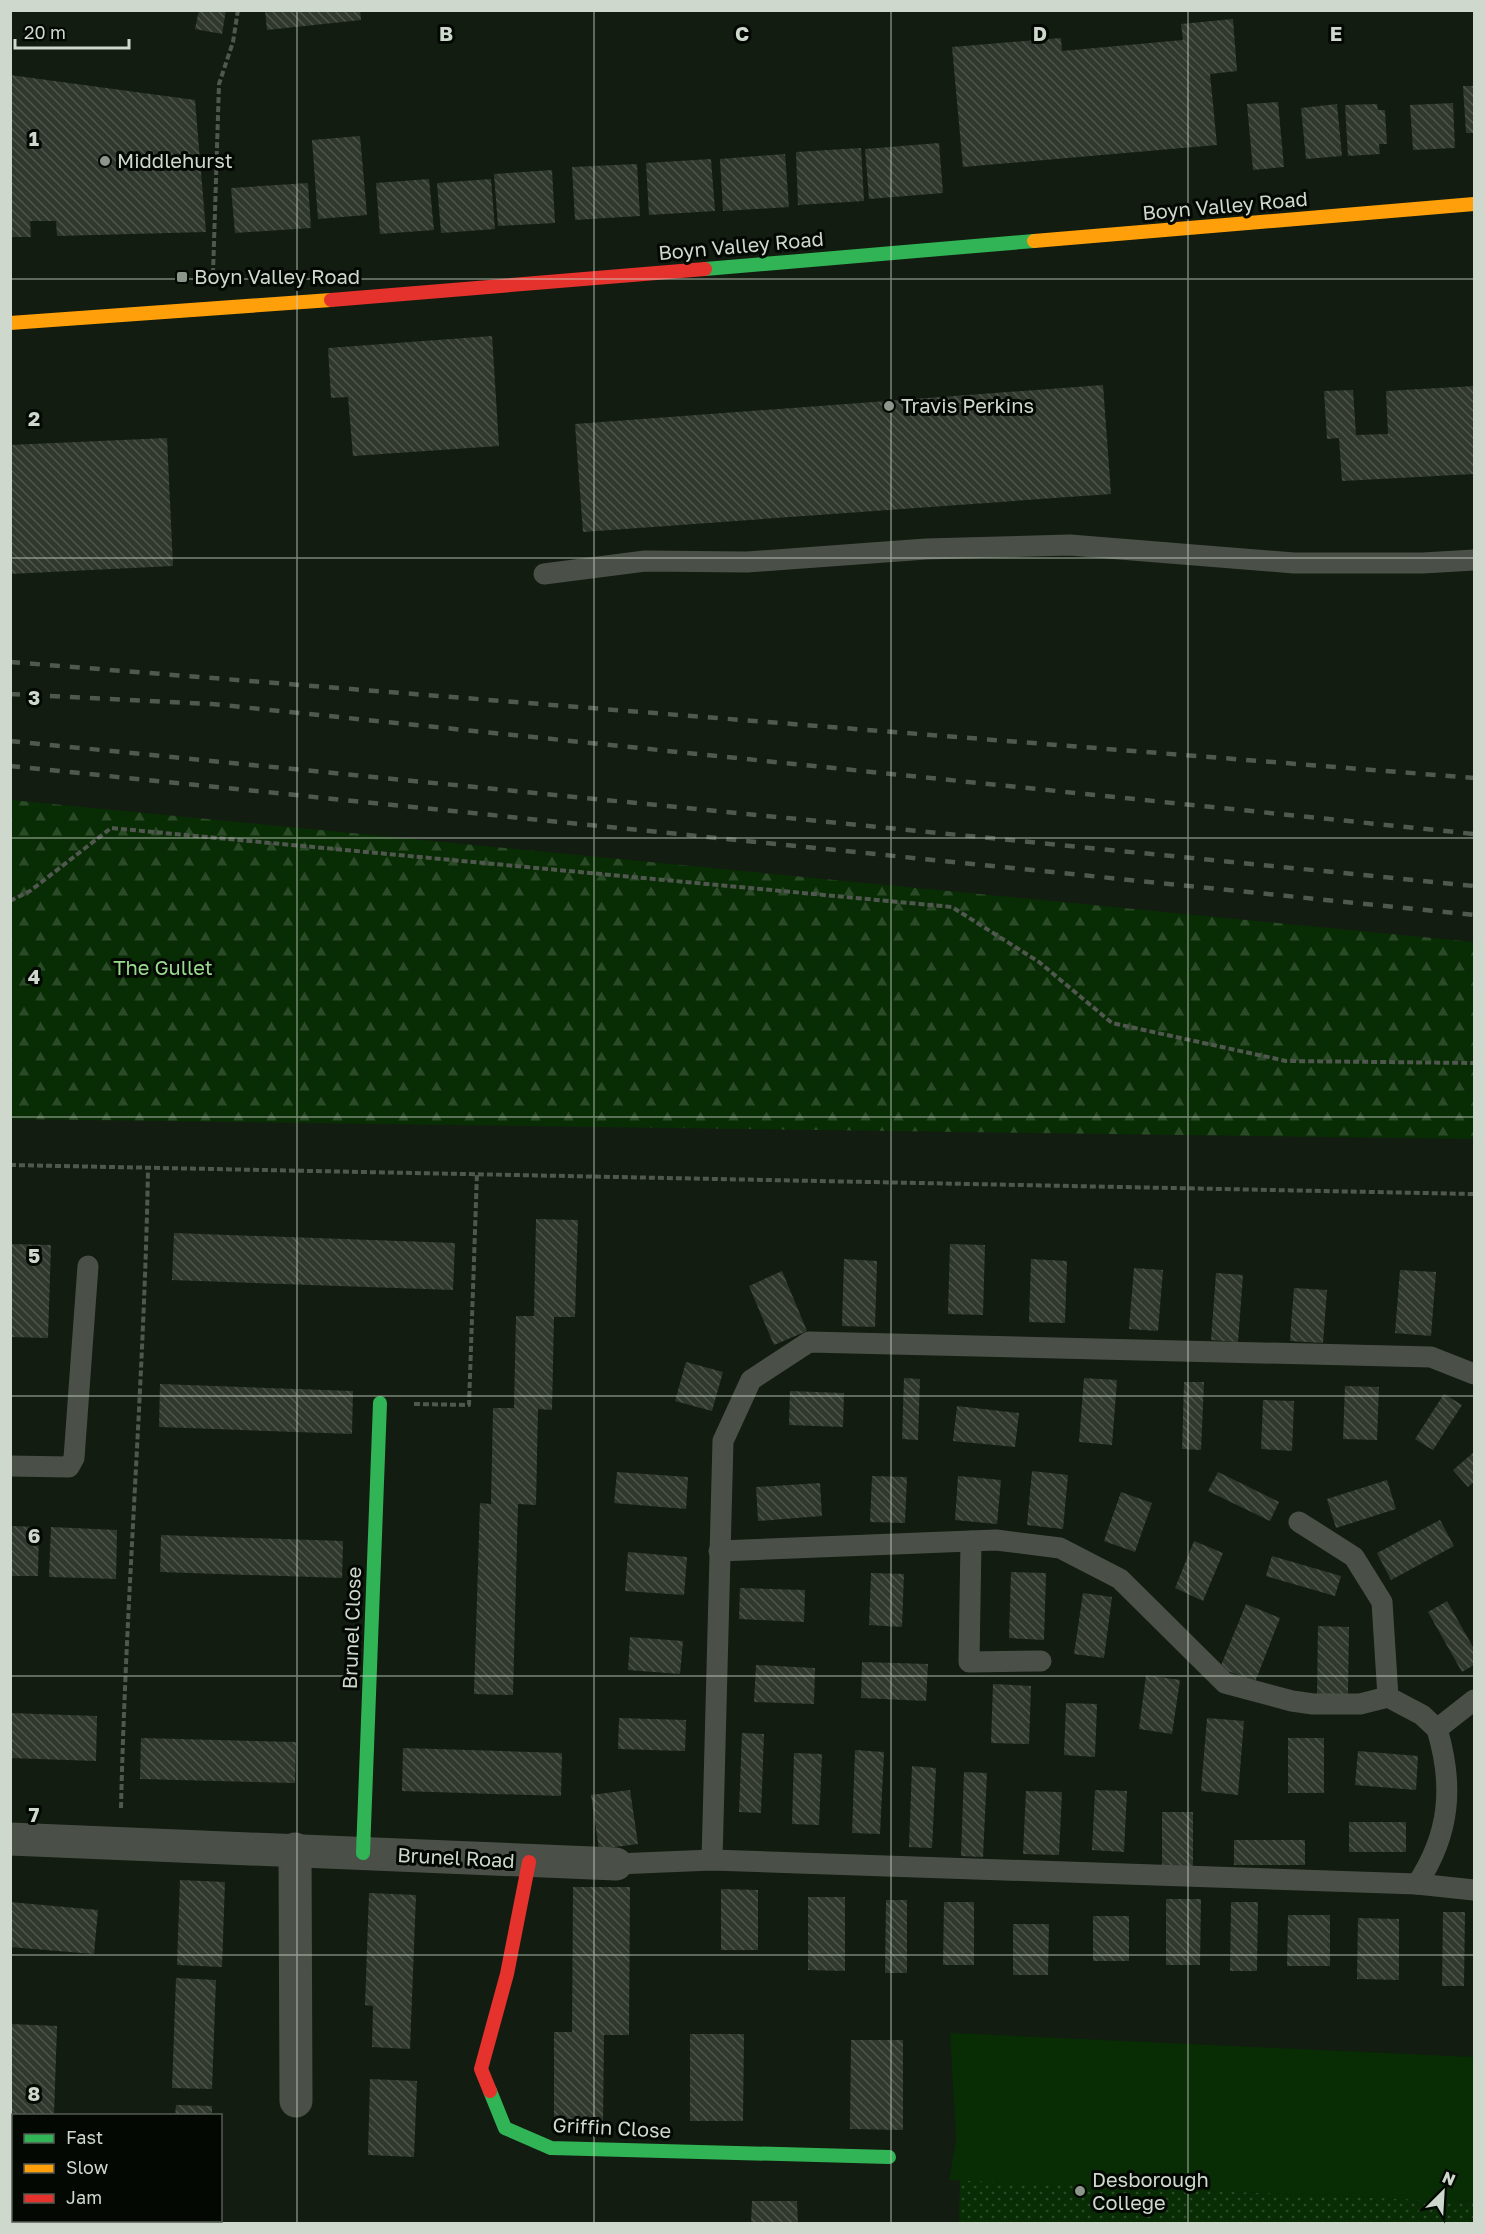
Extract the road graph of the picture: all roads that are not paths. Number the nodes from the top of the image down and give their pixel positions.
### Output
1 (1474, 204) edge
2 (10, 323) edge
3 (1474, 560) edge
4 (544, 574) dead end
5 (88, 1266) dead end
6 (1474, 1374) edge
7 (380, 1404) road end
8 (10, 1466) edge
9 (1299, 1522) dead end
10 (971, 1541) junction
11 (719, 1551) junction
12 (1041, 1661) dead end
13 (1388, 1697) junction
14 (1474, 1700) edge
15 (1437, 1729) junction
16 (10, 1839) edge
17 (295, 1849) junction
18 (363, 1853) junction
19 (712, 1860) junction
20 (529, 1862) junction
21 (616, 1864) joint
22 (1418, 1884) junction
23 (1474, 1890) edge
24 (296, 2101) dead end
25 (889, 2157) dead end

1 - 2 street, Boyn Valley Road
3 - 4 lane
5 - 8 lane
6 - 11 lane
7 - 18 street, Brunel Close
9 - 13 lane
10 - 11 lane
10 - 12 lane
10 - 13 lane
11 - 19 lane
13 - 15 lane
14 - 15 lane
15 - 22 lane
16 - 17 street, Brunel Road
17 - 18 street, Brunel Road
17 - 24 street
18 - 20 street, Brunel Road
19 - 21 lane
19 - 22 lane
20 - 21 street, Brunel Road
20 - 25 street, Griffin Close
22 - 23 lane

